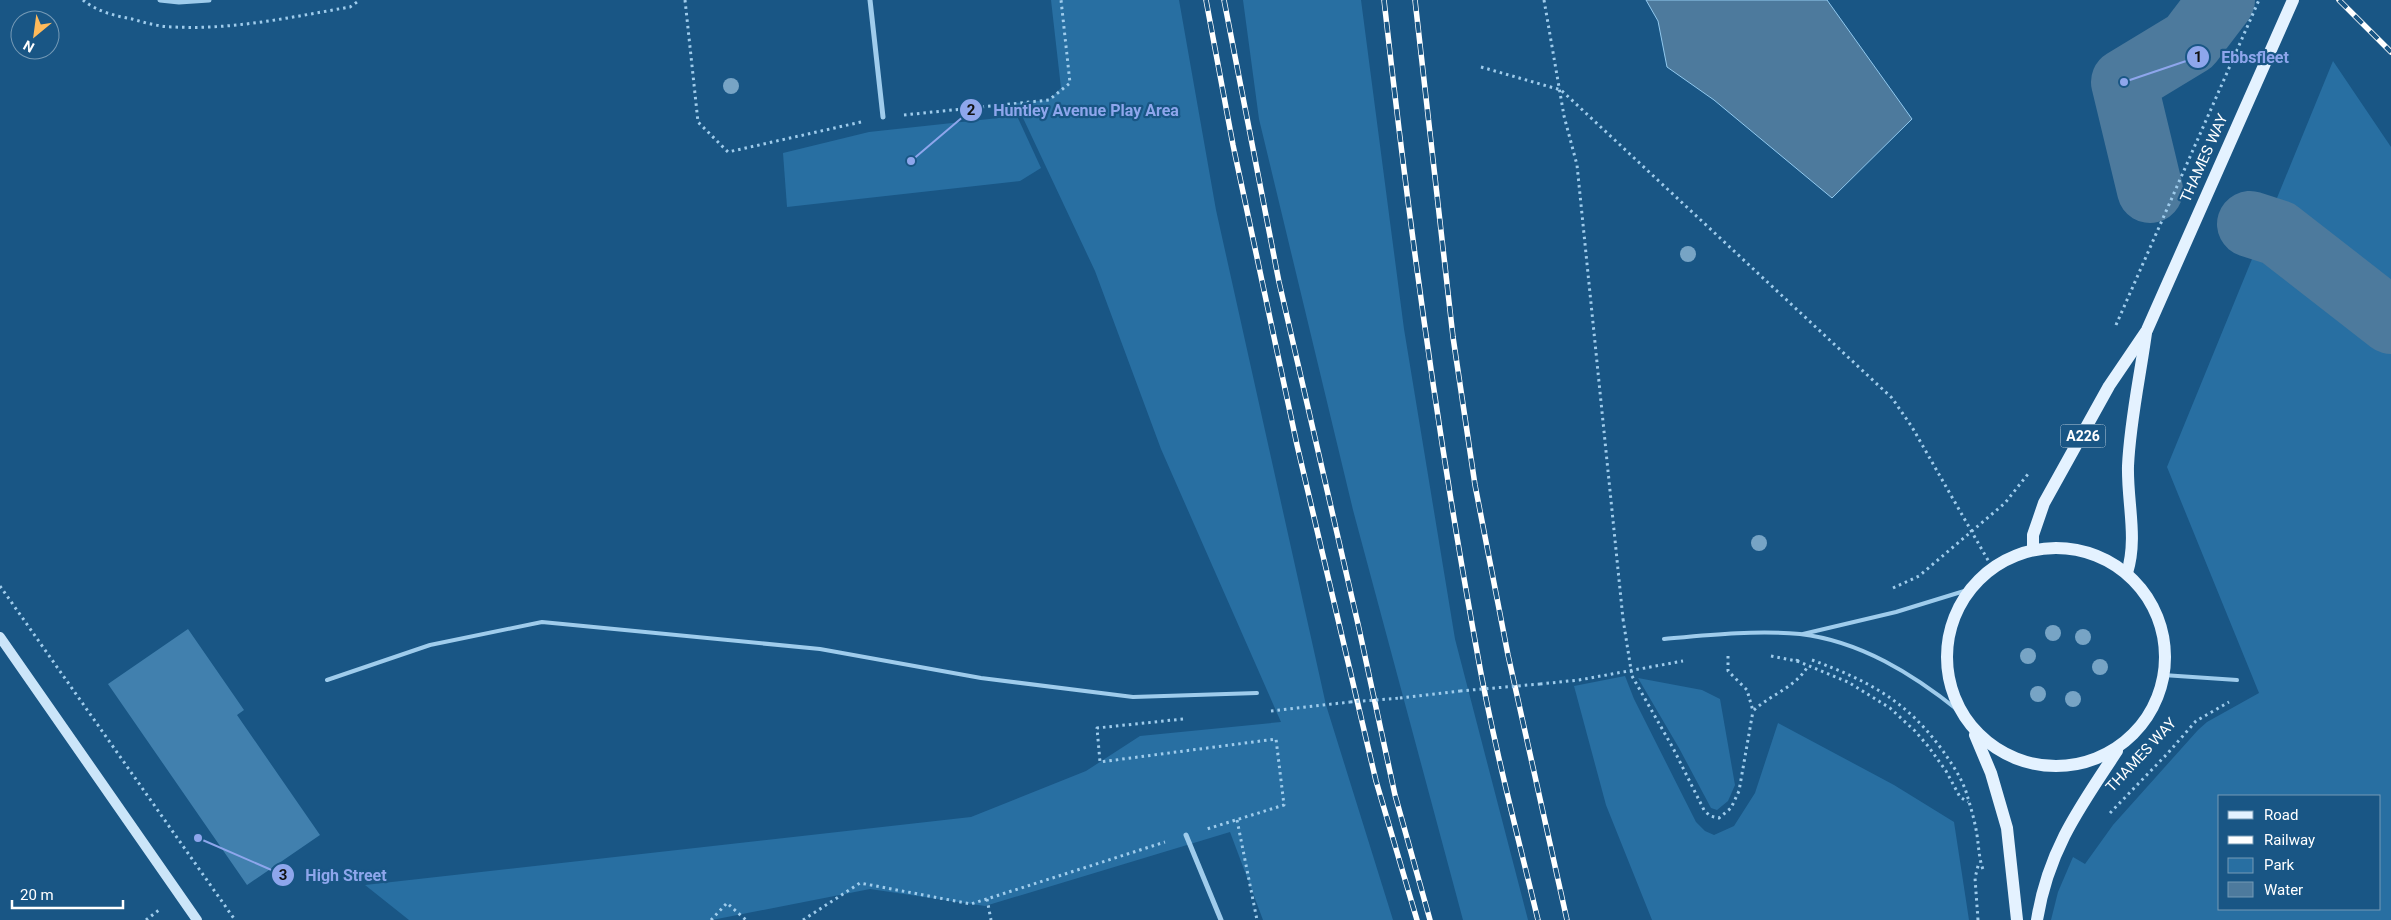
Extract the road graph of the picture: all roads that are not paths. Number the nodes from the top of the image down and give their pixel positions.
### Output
1 (160, 0) edge
2 (209, 0) edge
3 (870, 0) edge
4 (2293, 0) edge
5 (883, 117) road end
6 (2147, 330) junction
7 (2033, 548) junction
8 (2127, 573) junction
9 (1974, 588) junction
10 (1801, 634) junction
11 (0, 637) edge
12 (1664, 640) dead end
13 (2163, 675) junction
14 (327, 680) dead end
15 (2236, 680) dead end
16 (1257, 693) dead end
17 (1959, 711) junction
18 (1975, 735) junction
19 (2116, 751) junction
20 (1186, 835) road end
21 (197, 920) edge
22 (1221, 920) edge
23 (2017, 920) edge
24 (2037, 920) edge

1 - 2 street
3 - 5 street
4 - 6 main road, THAMES WAY / A226
6 - 7 main road, THAMES WAY / A226
6 - 8 main road, THAMES WAY / A226
7 - 8 main road
7 - 9 main road
8 - 13 main road
9 - 10 lane
9 - 17 main road
10 - 12 lane
10 - 17 lane
11 - 21 main road
13 - 15 lane
13 - 19 main road, THAMES WAY
14 - 16 lane
17 - 18 main road
18 - 19 main road
18 - 23 main road
19 - 24 main road, THAMES WAY
20 - 22 street

